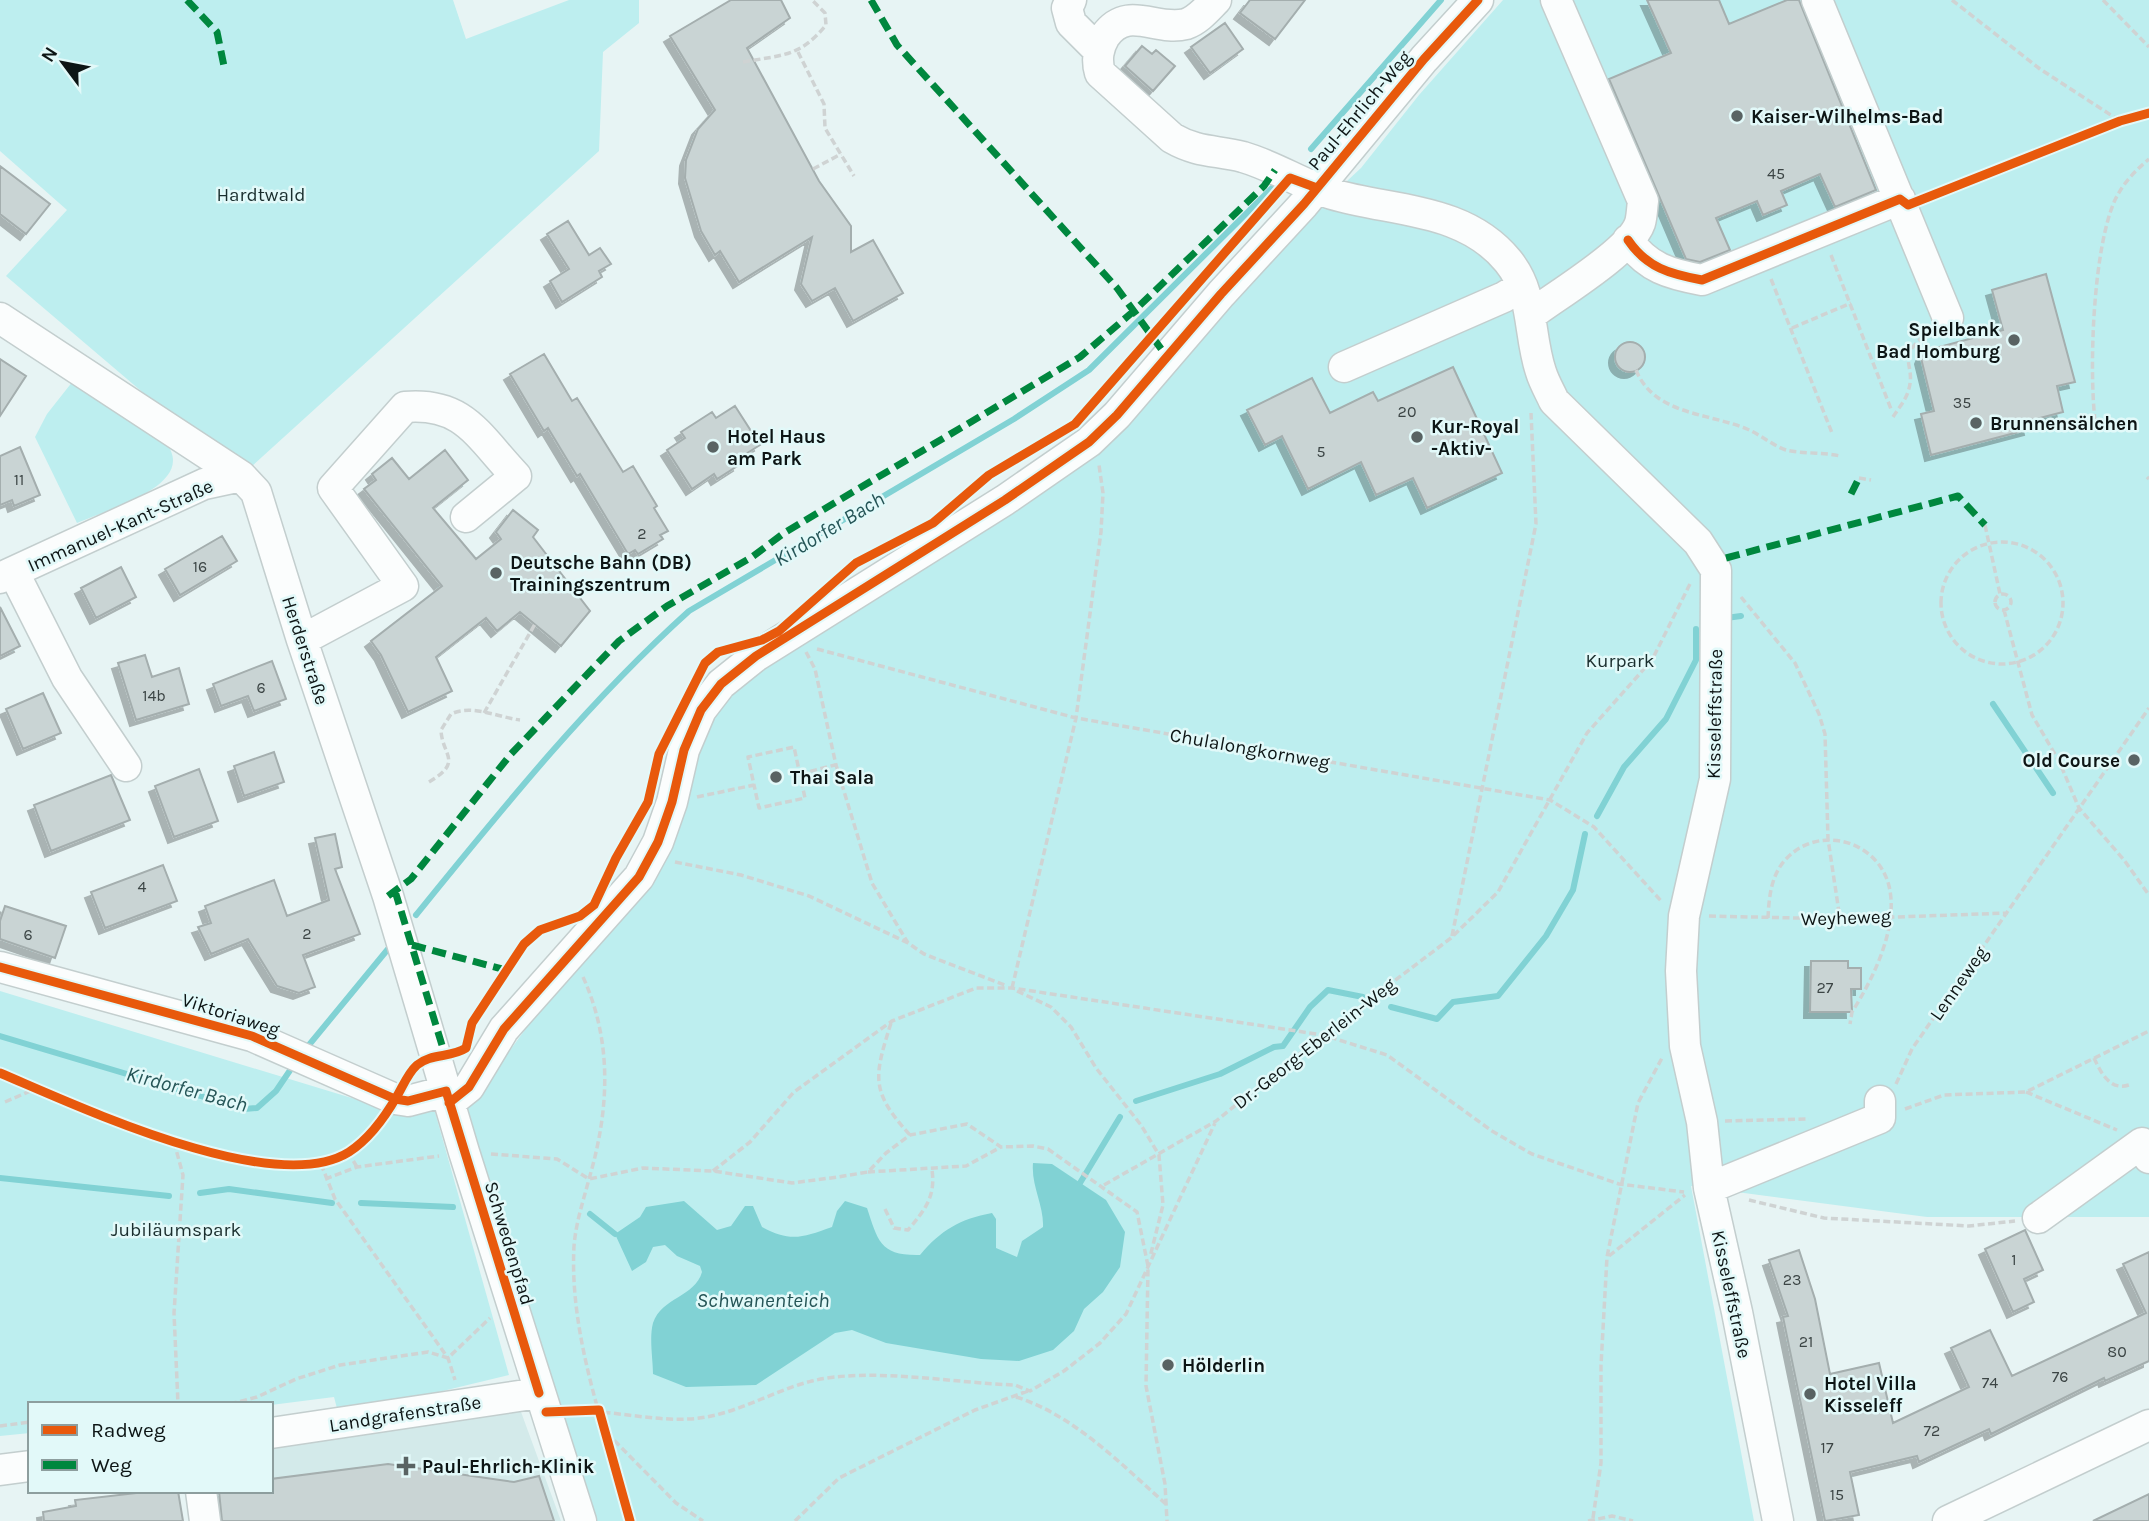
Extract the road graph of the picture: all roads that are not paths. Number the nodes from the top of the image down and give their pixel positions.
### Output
1 (1071, 0) edge
2 (1216, 0) edge
3 (1478, 0) edge
4 (1556, 0) edge
5 (1817, 0) edge
6 (1098, 50) junction
7 (1317, 188) junction
8 (1900, 199) junction
9 (1628, 240) junction
10 (1522, 286) junction
11 (1532, 314) junction
12 (0, 318) edge
13 (1948, 318) road end
14 (1344, 367) dead end
15 (241, 476) junction
16 (466, 517) dead end
17 (7, 576) edge
18 (302, 640) junction
19 (126, 766) dead end
20 (0, 967) edge
21 (448, 1097) junction
22 (1880, 1109) road end
23 (2145, 1150) edge
24 (1696, 1191) junction
25 (2038, 1218) road end
26 (539, 1393) junction
27 (2149, 1425) edge
28 (273, 1433) edge
29 (28, 1466) edge
30 (0, 1470) edge
31 (201, 1493) edge
32 (205, 1521) edge
33 (581, 1521) edge
34 (1778, 1521) edge
35 (1948, 1521) edge

1 - 6 street
2 - 6 street
3 - 7 street, Paul-Ehrlich-Weg
4 - 9 street
5 - 8 street
6 - 7 street
7 - 10 street
7 - 21 street, Paul-Ehrlich-Weg
8 - 9 street
8 - 13 street
9 - 11 street
10 - 11 street
10 - 14 street
11 - 24 street, Kisseleffstraße
12 - 15 street, Herderstraße
15 - 17 street, Immanuel-Kant-Straße
15 - 18 street, Herderstraße
16 - 18 street
17 - 19 street
18 - 21 street, Herderstraße
20 - 21 street, Viktoriaweg
21 - 26 street, Schwedenpfad
22 - 24 street
23 - 25 street
24 - 34 street, Kisseleffstraße
26 - 28 street, Landgrafenstraße
26 - 33 street, Schwedenpfad
27 - 35 street
29 - 30 street
31 - 32 street

